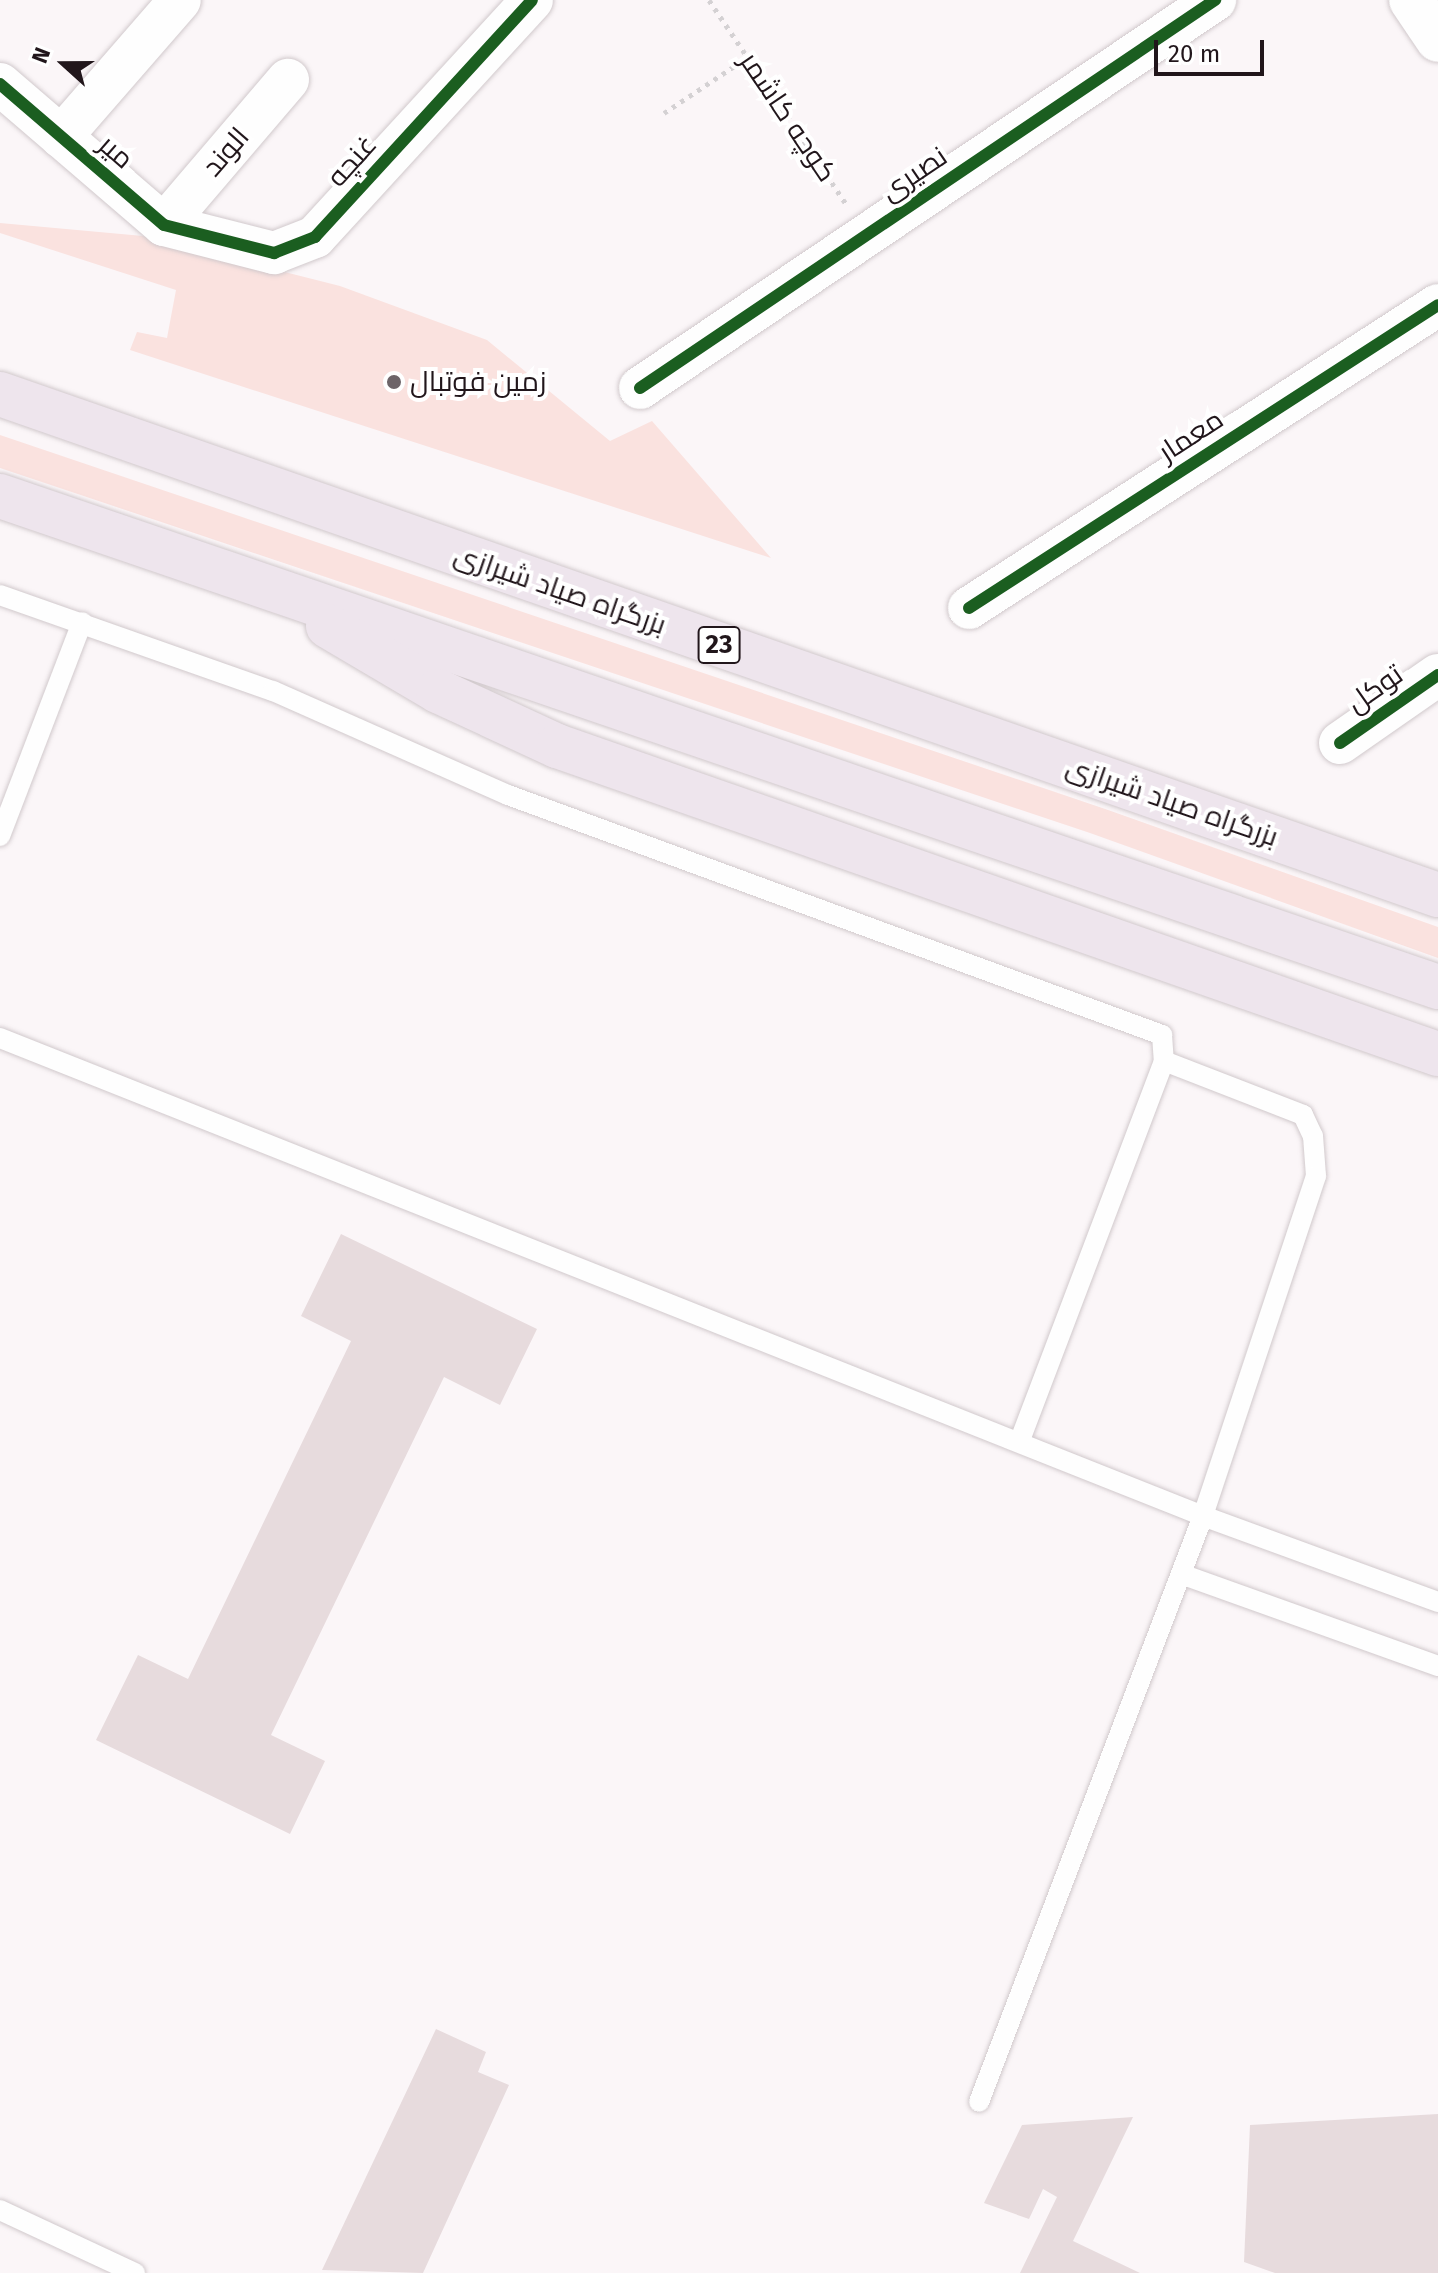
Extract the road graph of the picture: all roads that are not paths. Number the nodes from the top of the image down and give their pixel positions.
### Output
1 (180, 0) edge
2 (532, 0) edge
3 (1215, 0) edge
4 (1411, 0) edge
5 (1438, 40) edge
6 (288, 80) dead end
7 (0, 84) edge
8 (61, 137) junction
9 (164, 225) junction
10 (1438, 305) edge
11 (640, 388) dead end
12 (0, 394) edge
13 (0, 496) edge
14 (246, 579) junction
15 (0, 595) edge
16 (969, 608) dead end
17 (82, 622) junction
18 (1438, 675) edge
19 (1340, 743) dead end
20 (0, 836) edge
21 (1438, 895) edge
22 (1438, 987) edge
23 (0, 1038) edge
24 (1438, 1054) edge
25 (1164, 1061) junction
26 (1020, 1440) junction
27 (1203, 1516) junction
28 (1181, 1574) junction
29 (1438, 1602) edge
30 (1438, 1666) edge
31 (979, 2102) dead end
32 (0, 2210) edge
33 (135, 2273) edge

1 - 8 street
2 - 9 street, غنچه
3 - 11 street, نصیری
4 - 5 main road
6 - 9 street, الوند
7 - 8 street, میر
8 - 9 street, میر
10 - 16 street, معمار
12 - 21 highway, بزرگراه صیاد شیرازی / 23
13 - 14 highway
14 - 22 highway
14 - 24 highway
15 - 17 lane
17 - 20 lane
17 - 25 lane
18 - 19 street, توکل
23 - 26 lane
25 - 26 lane
25 - 27 lane
26 - 27 lane
27 - 28 lane
27 - 29 lane
28 - 30 lane
28 - 31 lane
32 - 33 lane

